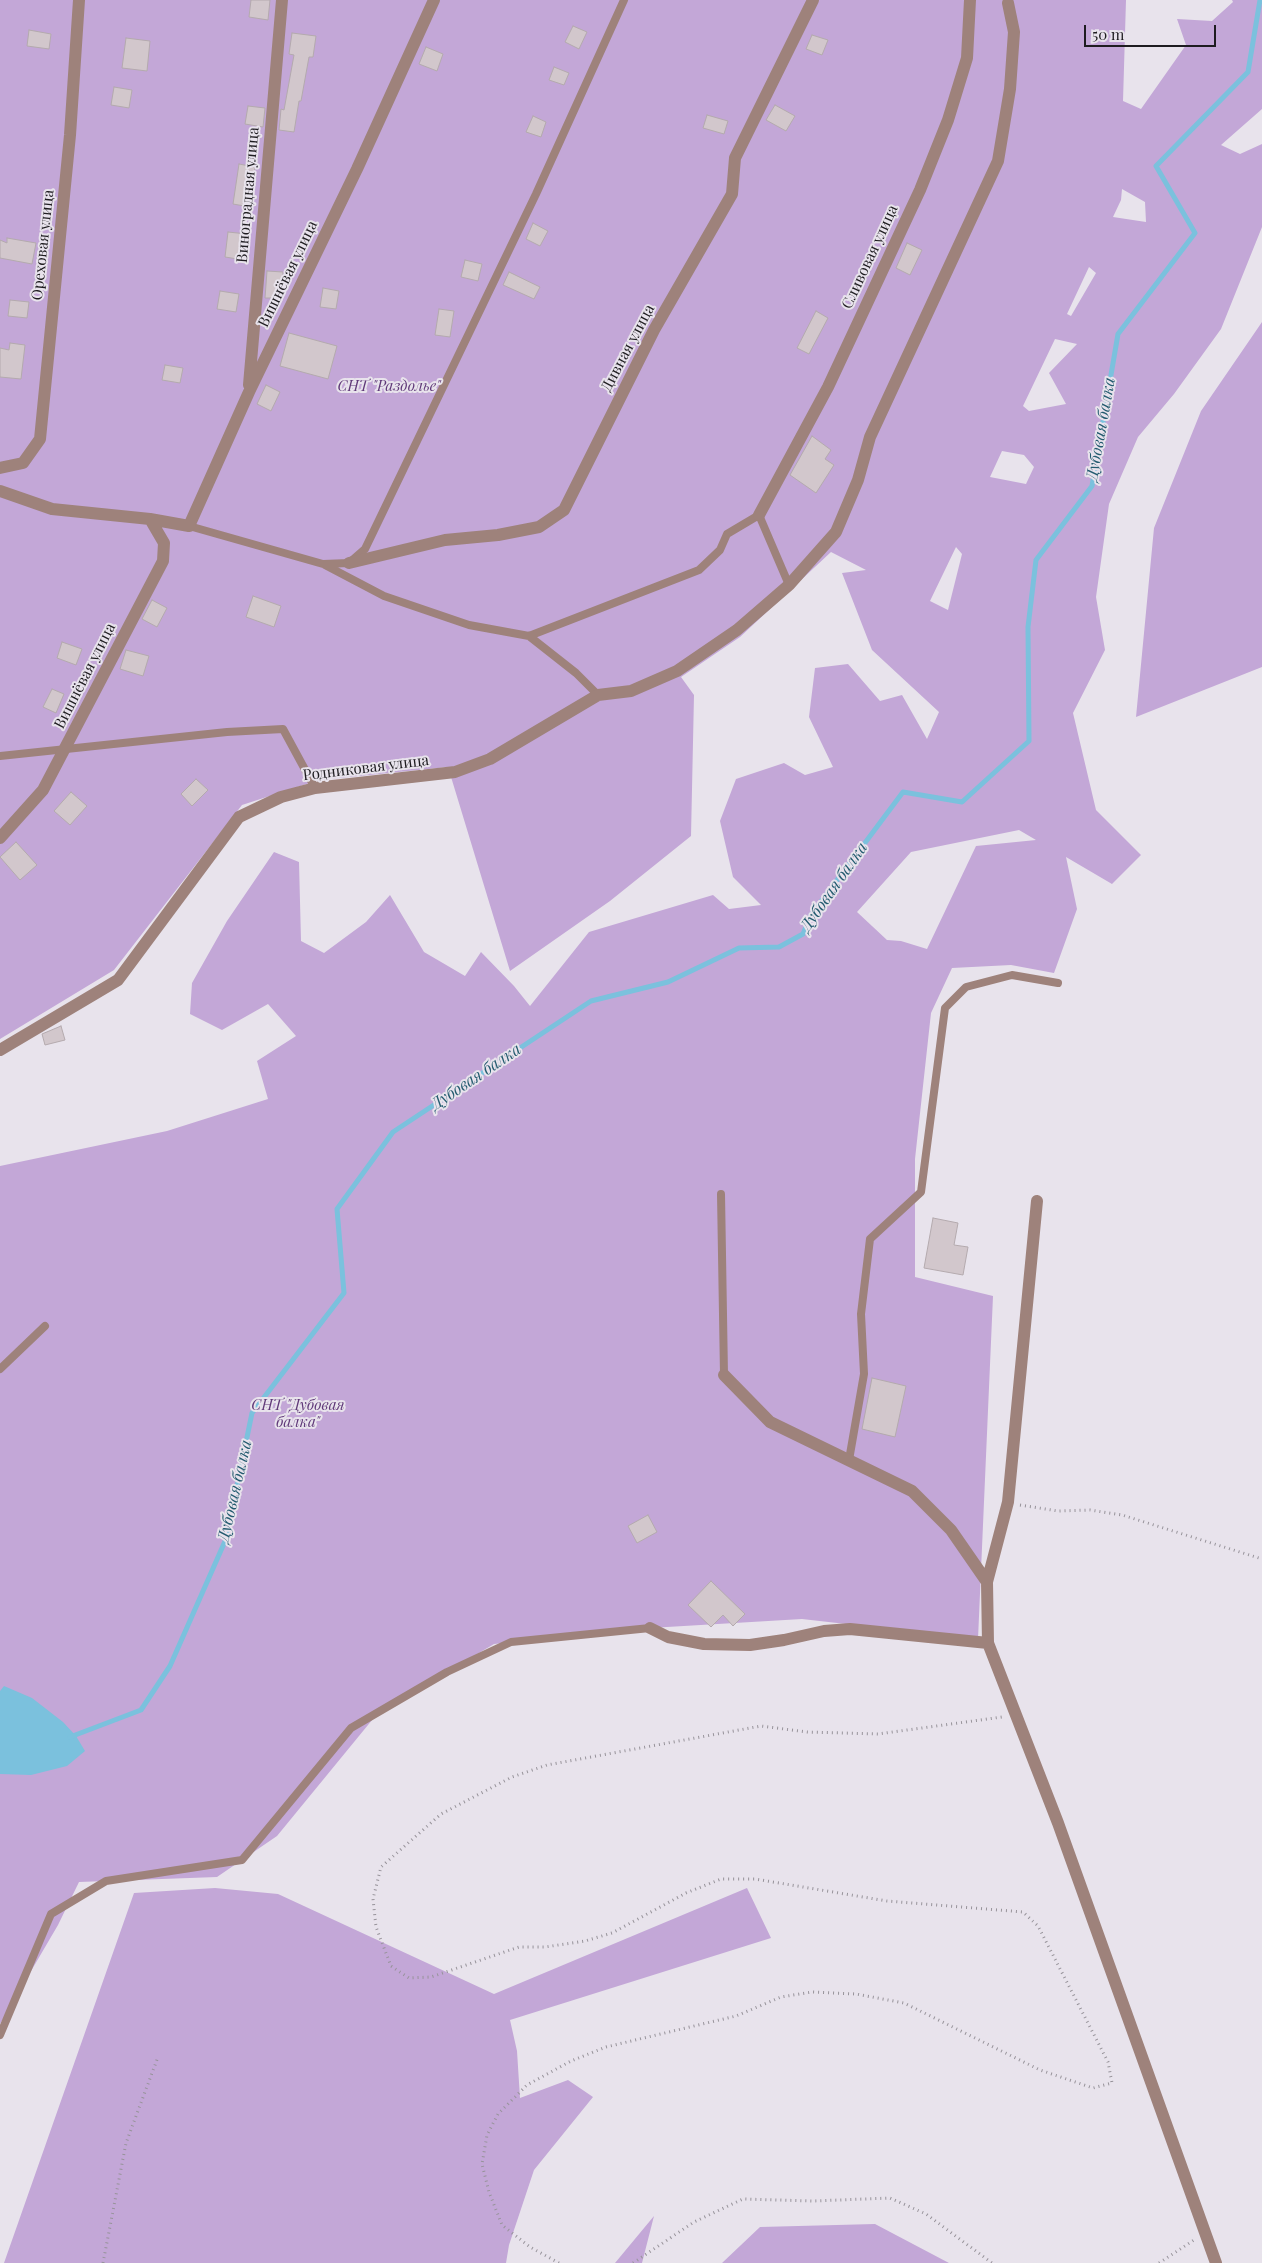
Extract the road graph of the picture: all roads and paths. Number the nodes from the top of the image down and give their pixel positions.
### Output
1 (79, 0) edge
2 (282, 0) edge
3 (434, 0) edge
4 (624, 0) edge
5 (813, 0) edge
6 (970, 0) edge
7 (1008, 3) dead end
8 (249, 392) junction
9 (0, 468) edge
10 (0, 491) edge
11 (759, 514) junction
12 (150, 519) junction
13 (189, 526) junction
14 (323, 564) junction
15 (349, 564) junction
16 (789, 585) junction
17 (529, 636) junction
18 (598, 696) junction
19 (64, 751) junction
20 (0, 756) edge
21 (315, 788) junction
22 (0, 838) edge
23 (1058, 983) dead end
24 (0, 1050) edge
25 (722, 1194) dead end
26 (1037, 1201) dead end
27 (45, 1326) dead end
28 (0, 1369) edge
29 (724, 1376) joint
30 (849, 1460) junction
31 (1008, 1502) junction
32 (1262, 1559) edge
33 (987, 1582) junction
34 (650, 1628) joint
35 (988, 1643) junction
36 (1016, 1716) junction
37 (0, 2035) edge
38 (158, 2057) dead end
39 (1205, 2233) junction
40 (102, 2263) edge
41 (559, 2263) edge
42 (633, 2263) edge
43 (992, 2263) edge
44 (1159, 2263) edge
45 (1216, 2263) edge

1 - 9 street, Ореховая улица
2 - 8 street, Виноградная улица
3 - 8 street, Вишнёвая улица
4 - 15 lane
5 - 15 street, Дивная улица
6 - 11 street, Сливовая улица
7 - 16 street, Родниковая улица
8 - 13 street, Вишнёвая улица
10 - 12 street
11 - 16 lane
11 - 17 lane
12 - 13 street
12 - 19 street, Вишнёвая улица
13 - 14 lane
14 - 15 lane
14 - 17 lane
16 - 18 street, Родниковая улица
17 - 18 lane
18 - 21 street, Родниковая улица
19 - 20 lane
19 - 21 lane
19 - 22 street, Вишнёвая улица
21 - 24 street, Родниковая улица
23 - 30 lane
25 - 29 lane
26 - 31 street
27 - 28 lane
29 - 30 street
30 - 33 street
31 - 32 path
31 - 33 street
33 - 35 street
34 - 35 street
34 - 37 lane
35 - 36 street
36 - 39 street
36 - 41 path
38 - 40 path
39 - 44 path
39 - 45 street
42 - 43 path

